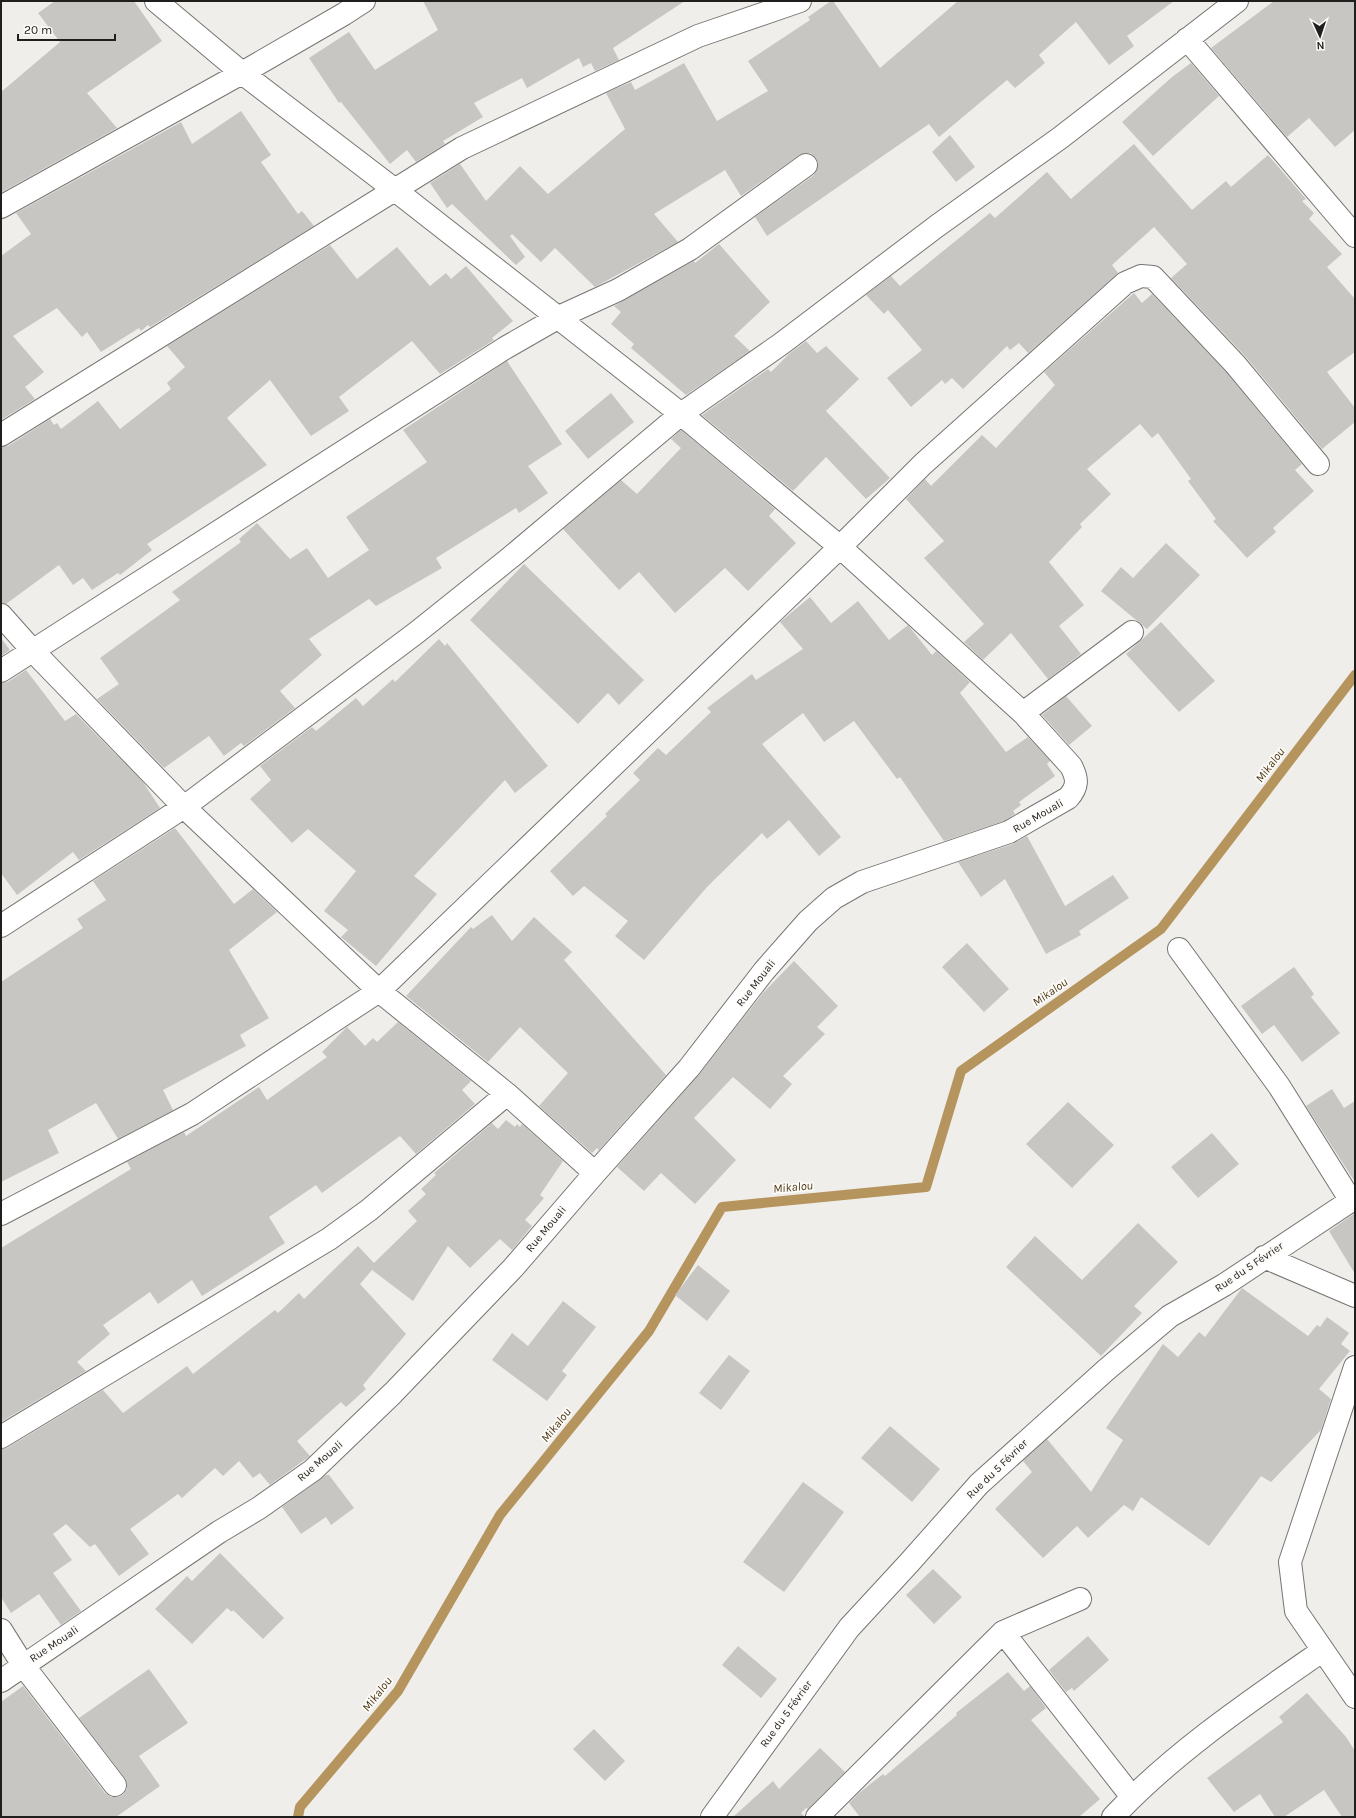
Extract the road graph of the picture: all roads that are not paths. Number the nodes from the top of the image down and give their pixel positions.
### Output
1 (156, 1) edge
2 (364, 1) edge
3 (800, 1) edge
4 (1237, 1) edge
5 (1187, 39) junction
6 (242, 73) junction
7 (806, 165) dead end
8 (395, 190) junction
9 (1, 208) edge
10 (1355, 236) edge
11 (559, 317) junction
12 (681, 414) junction
13 (1, 435) edge
14 (1318, 464) dead end
15 (840, 547) junction
16 (1, 615) edge
17 (1132, 632) dead end
18 (33, 651) junction
19 (1, 671) edge
20 (1022, 713) junction
21 (184, 807) junction
22 (1, 926) edge
23 (1179, 950) dead end
24 (379, 991) junction
25 (507, 1094) junction
26 (595, 1173) junction
27 (1353, 1199) edge
28 (1, 1214) edge
29 (1264, 1257) junction
30 (1355, 1296) edge
31 (1355, 1367) edge
32 (1, 1437) edge
33 (1080, 1599) dead end
34 (1, 1630) edge
35 (1003, 1632) junction
36 (1322, 1651) junction
37 (23, 1665) junction
38 (1, 1681) edge
39 (1355, 1697) edge
40 (115, 1785) dead end
41 (1132, 1798) junction
42 (712, 1817) edge
43 (817, 1817) edge
44 (1114, 1817) edge

1 - 6 street
2 - 6 street
3 - 8 street
4 - 5 street
5 - 10 street
5 - 12 street
6 - 8 street
6 - 9 street
7 - 11 street
8 - 11 street
8 - 13 street
11 - 12 street
11 - 18 street
12 - 15 street
12 - 21 street
14 - 15 street
15 - 20 street
15 - 24 street
16 - 18 street
17 - 20 street
18 - 19 street
18 - 21 street
20 - 26 street, Rue Mouali
21 - 22 street
21 - 24 street
23 - 27 street
24 - 25 street
24 - 28 street
25 - 26 street
25 - 32 street
26 - 37 street, Rue Mouali
27 - 29 street, Rue du 5 Février
29 - 30 street
29 - 42 street, Rue du 5 Février
31 - 36 street
33 - 35 street
34 - 37 street
35 - 41 street
35 - 43 street
36 - 39 street
36 - 41 street
37 - 38 street, Rue Mouali
37 - 40 street
41 - 44 street

